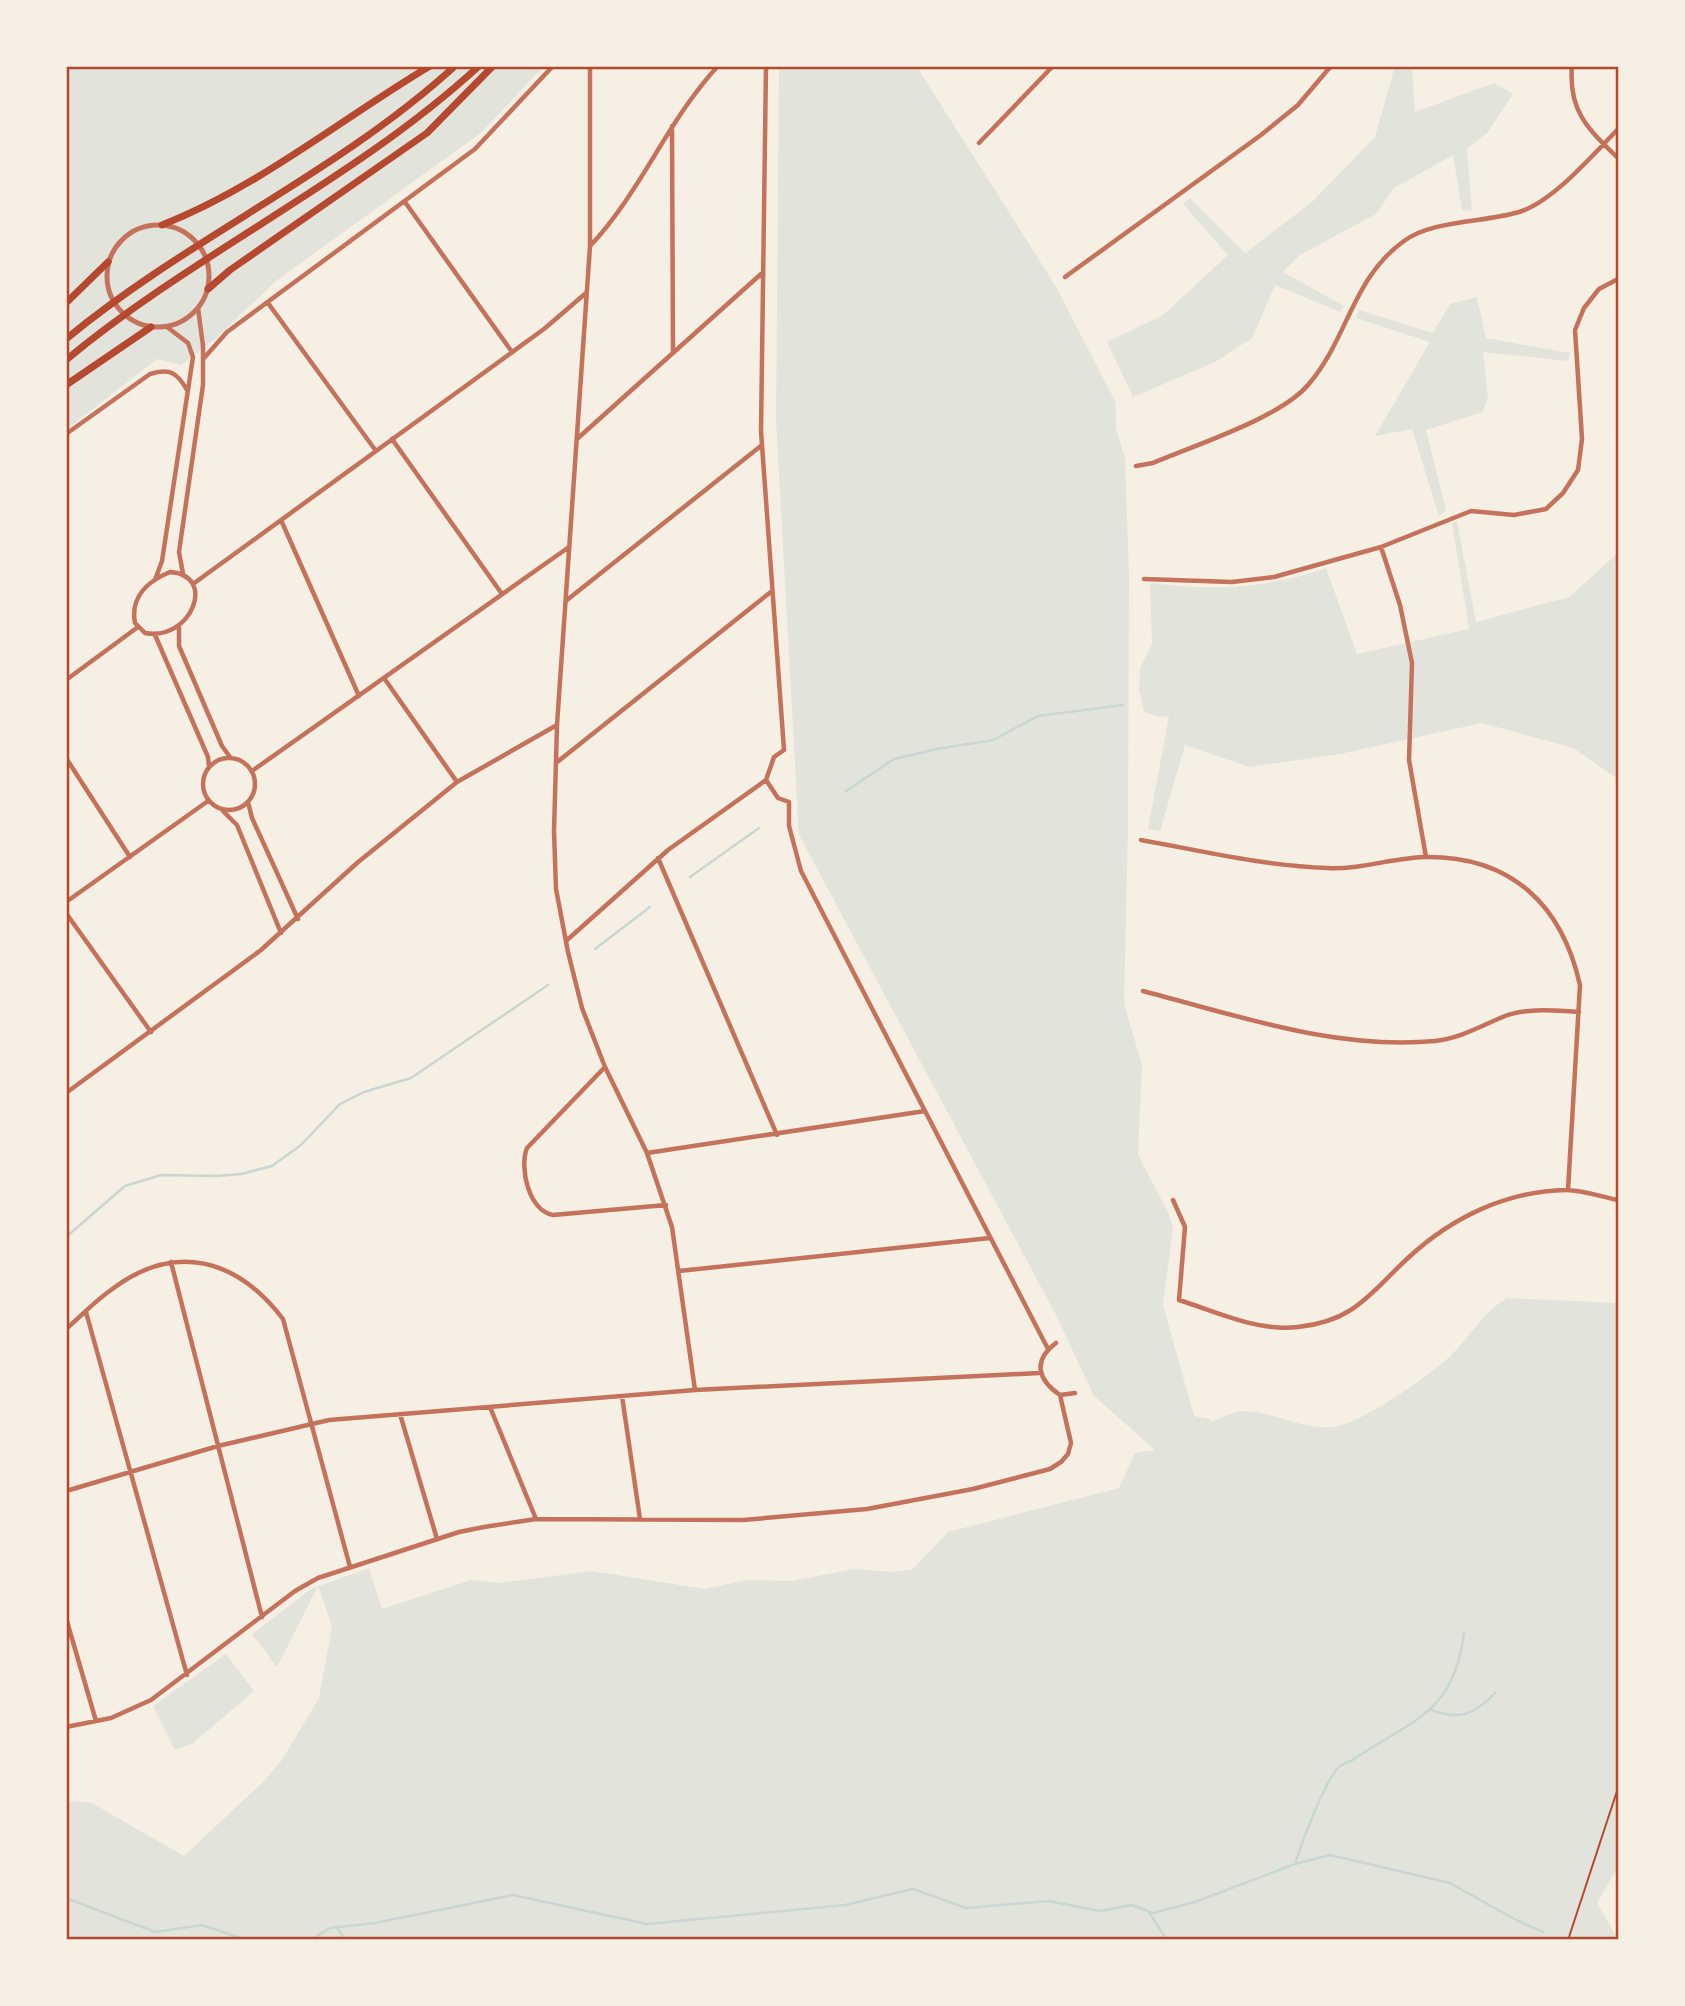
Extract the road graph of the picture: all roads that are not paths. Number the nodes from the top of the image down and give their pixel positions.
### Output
1 (430, 66) edge
2 (455, 66) edge
3 (479, 66) edge
4 (493, 66) edge
5 (553, 66) edge
6 (590, 66) edge
7 (718, 66) edge
8 (766, 66) edge
9 (1053, 66) edge
10 (1331, 66) edge
11 (1572, 66) edge
12 (672, 125) junction
13 (1619, 129) edge
14 (979, 143) dead end
15 (1604, 144) junction
16 (1619, 158) edge
17 (405, 202) junction
18 (162, 225) junction
19 (590, 246) junction
20 (108, 262) junction
21 (761, 274) junction
22 (1065, 277) dead end
23 (1619, 279) edge
24 (208, 289) junction
25 (586, 292) junction
26 (66, 303) edge
27 (268, 303) junction
28 (198, 308) junction
29 (151, 327) junction
30 (167, 327) junction
31 (66, 339) edge
32 (512, 352) junction
33 (673, 352) junction
34 (204, 358) junction
35 (66, 360) edge
36 (66, 385) edge
37 (188, 391) junction
38 (66, 433) edge
39 (392, 439) junction
40 (577, 439) junction
41 (762, 445) junction
42 (376, 451) junction
43 (1136, 466) dead end
44 (281, 520) junction
45 (570, 546) junction
46 (1381, 547) junction
47 (183, 574) junction
48 (1143, 579) dead end
49 (155, 580) junction
50 (193, 584) junction
51 (773, 590) junction
52 (502, 594) junction
53 (566, 600) junction
54 (180, 626) junction
55 (138, 627) junction
56 (155, 635) junction
57 (384, 678) junction
58 (66, 680) edge
59 (359, 696) junction
60 (558, 724) junction
61 (66, 758) edge
62 (231, 758) junction
63 (556, 763) junction
64 (209, 766) junction
65 (252, 771) junction
66 (766, 780) junction
67 (457, 782) junction
68 (208, 801) junction
69 (248, 802) junction
70 (223, 810) junction
71 (1142, 840) dead end
72 (130, 857) junction
73 (1426, 857) junction
74 (658, 858) junction
75 (66, 902) edge
76 (66, 913) edge
77 (298, 919) junction
78 (281, 933) junction
79 (566, 941) junction
80 (1143, 991) dead end
81 (1579, 1012) junction
82 (151, 1032) junction
83 (605, 1067) junction
84 (66, 1093) edge
85 (925, 1111) junction
86 (777, 1135) junction
87 (647, 1153) junction
88 (1568, 1190) junction
89 (1173, 1199) dead end
90 (1619, 1200) edge
91 (666, 1205) junction
92 (990, 1238) junction
93 (171, 1262) junction
94 (679, 1271) junction
95 (86, 1312) junction
96 (66, 1329) edge
97 (1056, 1343) dead end
98 (1048, 1349) junction
99 (1039, 1373) junction
100 (695, 1390) junction
101 (1075, 1393) dead end
102 (1060, 1395) junction
103 (621, 1396) junction
104 (490, 1407) junction
105 (400, 1414) junction
106 (310, 1425) junction
107 (218, 1446) junction
108 (130, 1472) junction
109 (66, 1491) edge
110 (640, 1519) junction
111 (536, 1520) junction
112 (437, 1539) junction
113 (350, 1567) junction
114 (262, 1617) junction
115 (66, 1618) edge
116 (187, 1675) junction
117 (96, 1721) junction
118 (66, 1727) edge

1 - 18 highway
2 - 31 highway
3 - 35 highway
4 - 24 highway
5 - 17 street
6 - 19 street
7 - 12 street
8 - 21 street
9 - 14 street
10 - 22 street
11 - 15 street
12 - 19 street
12 - 33 street
13 - 15 street
15 - 16 street
15 - 43 street
17 - 27 street
17 - 32 street
18 - 20 street
18 - 24 street
19 - 25 street
20 - 26 highway
20 - 29 street
21 - 33 street
21 - 41 street
23 - 46 street
24 - 28 street
25 - 32 street
25 - 40 street
27 - 34 street
27 - 42 street
28 - 30 street
28 - 34 street
29 - 30 street
29 - 36 highway
30 - 37 street
32 - 39 street
33 - 40 street
34 - 47 street
37 - 38 street
37 - 49 street
39 - 42 street
39 - 52 street
40 - 45 street
41 - 51 street
41 - 53 street
42 - 44 street
44 - 50 street
44 - 59 street
45 - 52 street
45 - 53 street
46 - 48 street
46 - 73 street
47 - 49 street
47 - 50 street
49 - 55 street
50 - 54 street
51 - 63 street
51 - 66 street
52 - 57 street
53 - 60 street
54 - 56 street
54 - 62 street
55 - 56 street
55 - 58 street
56 - 64 street
57 - 59 street
57 - 67 street
59 - 65 street
60 - 63 street
60 - 67 street
61 - 72 street
62 - 64 street
62 - 65 street
63 - 79 street
64 - 68 street
65 - 69 street
66 - 74 street
66 - 85 street
67 - 77 street
68 - 70 street
68 - 72 street
69 - 70 street
69 - 77 street
70 - 78 street
71 - 73 street
72 - 75 street
73 - 81 street
74 - 79 street
74 - 86 street
76 - 82 street
77 - 78 street
78 - 82 street
79 - 83 street
80 - 81 street
81 - 88 street
82 - 84 street
83 - 87 street
83 - 91 street
85 - 86 street
85 - 92 street
86 - 87 street
87 - 91 street
88 - 89 street
88 - 90 street
91 - 94 street
92 - 94 street
92 - 98 street
93 - 95 street
93 - 106 street
93 - 107 street
94 - 100 street
95 - 96 street
95 - 108 street
97 - 98 street
98 - 99 street
99 - 100 street
99 - 102 street
100 - 103 street
101 - 102 street
102 - 110 street
103 - 104 street
103 - 110 street
104 - 105 street
104 - 111 street
105 - 106 street
105 - 112 street
106 - 107 street
106 - 113 street
107 - 108 street
107 - 114 street
108 - 109 street
108 - 116 street
110 - 111 street
111 - 112 street
112 - 113 street
113 - 114 street
114 - 116 street
115 - 117 street
116 - 117 street
117 - 118 street

